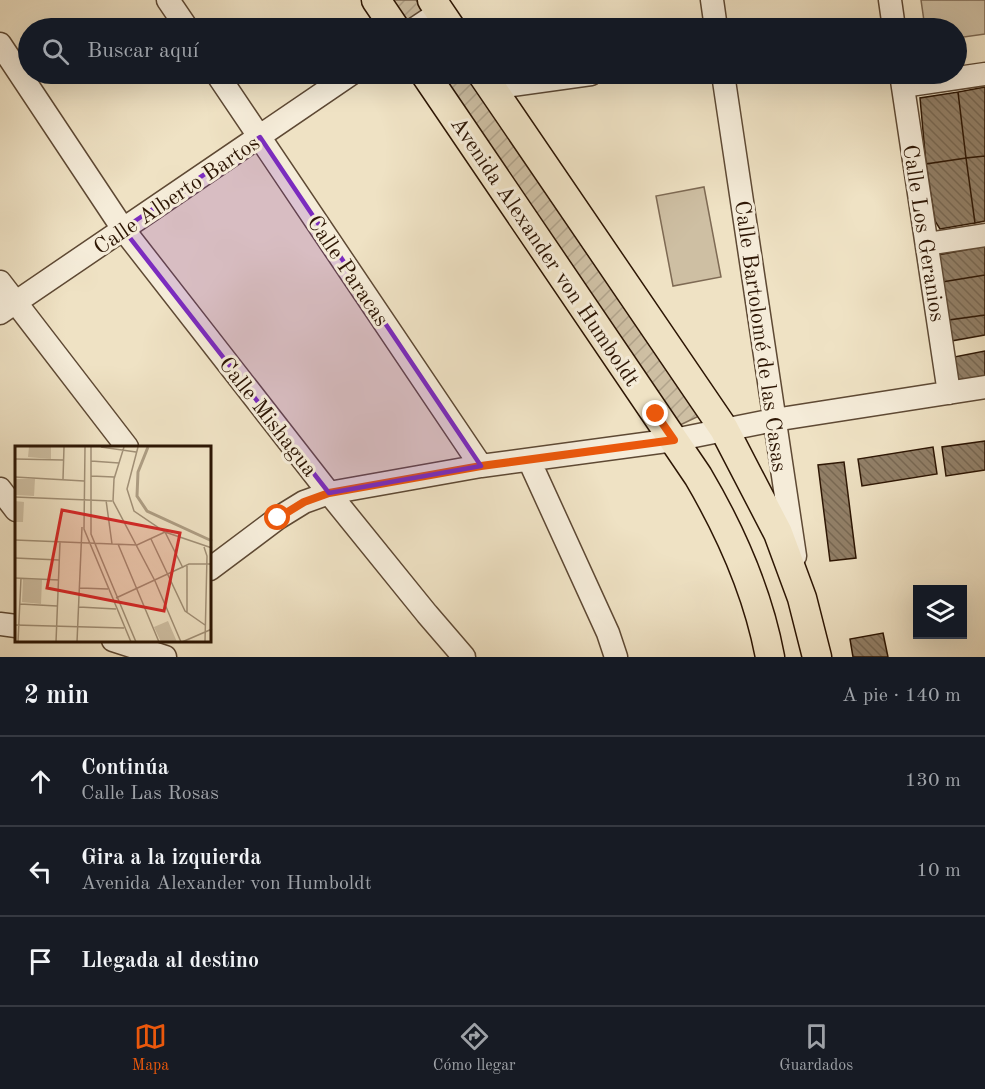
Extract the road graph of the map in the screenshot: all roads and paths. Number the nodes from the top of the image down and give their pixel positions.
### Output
1 (168, 0) edge
2 (376, 0) edge
3 (712, 0) edge
4 (890, 0) edge
5 (180, 18) edge
6 (388, 18) edge
7 (715, 18) edge
8 (893, 18) edge
9 (0, 44) edge
10 (18, 71) edge
11 (985, 74) edge
12 (967, 75) edge
13 (27, 84) edge
14 (224, 84) edge
15 (337, 84) edge
16 (432, 84) edge
17 (489, 84) edge
18 (724, 84) edge
19 (903, 84) edge
20 (260, 137) junction
21 (123, 229) junction
22 (985, 235) edge
23 (927, 244) junction
24 (0, 282) edge
25 (7, 307) edge
26 (985, 387) edge
27 (949, 393) junction
28 (774, 420) junction
29 (724, 429) junction
30 (674, 440) junction
31 (126, 446) edge
32 (529, 460) junction
33 (481, 466) junction
34 (0, 489) edge
35 (329, 493) junction
36 (15, 509) edge
37 (212, 562) edge
38 (802, 598) junction
39 (0, 624) edge
40 (15, 626) edge
41 (121, 642) edge
42 (165, 657) edge
43 (464, 657) edge
44 (616, 657) edge
45 (770, 657) edge
46 (817, 657) edge

1 - 5 street
2 - 6 main road
3 - 7 street
4 - 8 street
9 - 10 street, Calle Mishagua
11 - 12 street
13 - 21 street, Calle Mishagua
14 - 20 street, Calle Paracas
15 - 20 street, Calle Alberto Bartos
16 - 30 main road, Avenida Alexander von Humboldt
17 - 29 main road, Avenida Alexander von Humboldt
18 - 28 street, Calle Bartolomé de las Casas
19 - 23 street, Calle Los Geranios
20 - 21 street, Calle Alberto Bartos
20 - 33 street, Calle Paracas
21 - 25 street, Calle Alberto Bartos
21 - 35 street, Calle Mishagua
22 - 23 street
23 - 27 street, Calle Los Geranios
24 - 25 street
25 - 31 street
26 - 27 street
27 - 28 street
28 - 29 street
28 - 38 street, Calle Bartolomé de las Casas
29 - 30 street
29 - 38 main road, Avenida Alexander von Humboldt
30 - 32 street
30 - 45 main road, Avenida Alexander von Humboldt
32 - 33 street
32 - 44 street
33 - 35 street
34 - 36 street
35 - 37 street
35 - 43 street, Calle Mishagua
38 - 46 main road, Avenida Alexander von Humboldt
39 - 40 street
41 - 42 street

